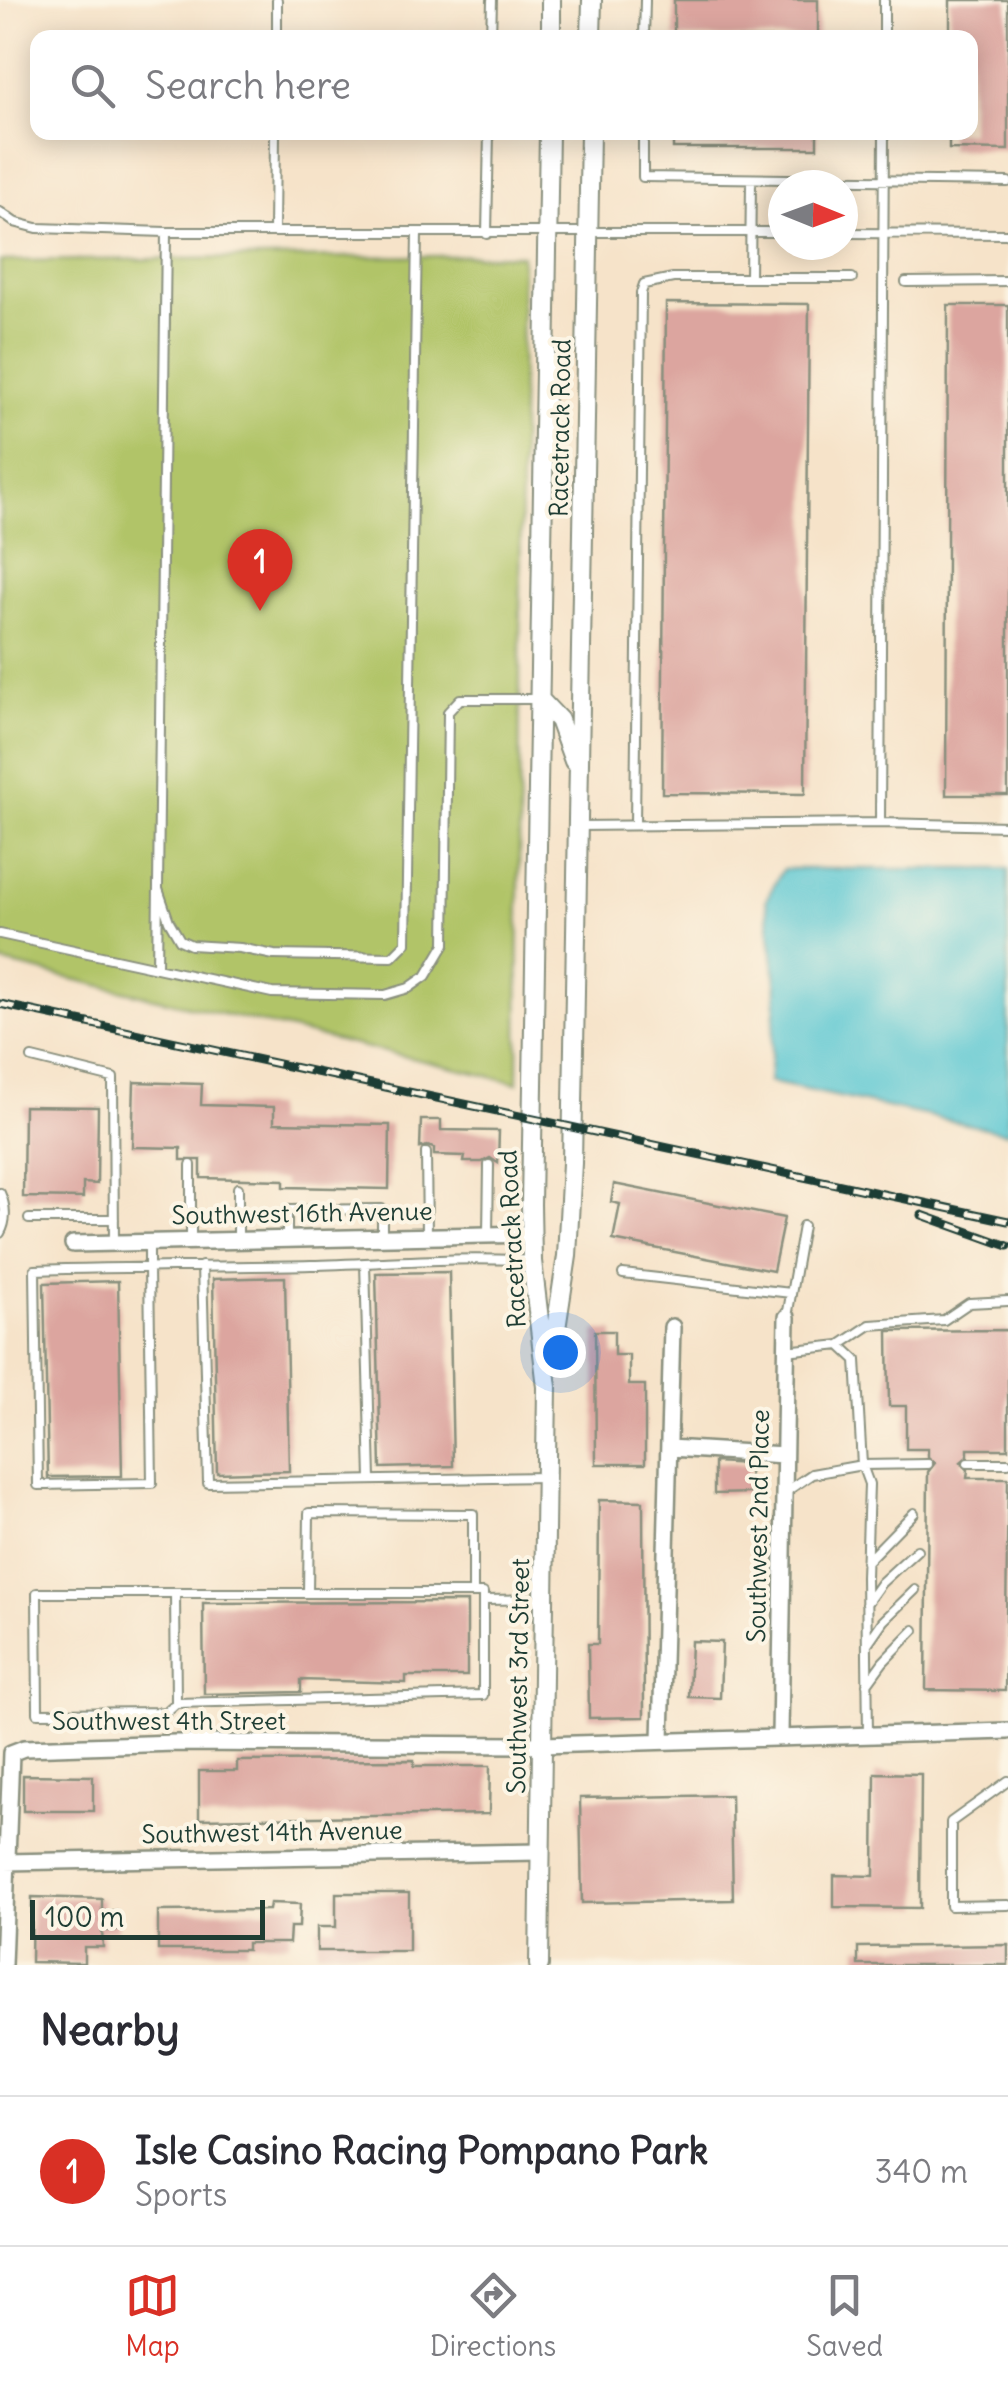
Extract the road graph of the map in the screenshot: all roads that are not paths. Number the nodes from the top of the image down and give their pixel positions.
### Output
1 (277, 0) edge
2 (492, 0) edge
3 (551, 0) edge
4 (592, 0) edge
5 (645, 0) edge
6 (884, 0) edge
7 (277, 30) edge
8 (491, 30) edge
9 (551, 30) edge
10 (592, 30) edge
11 (644, 30) edge
12 (884, 30) edge
13 (276, 140) edge
14 (489, 140) edge
15 (549, 140) edge
16 (590, 140) edge
17 (644, 140) edge
18 (884, 140) edge
19 (751, 180) junction
20 (884, 182) junction
21 (1008, 182) edge
22 (0, 212) edge
23 (166, 232) junction
24 (274, 232) junction
25 (750, 232) junction
26 (768, 232) edge
27 (418, 233) junction
28 (547, 233) junction
29 (588, 233) junction
30 (858, 233) edge
31 (883, 233) junction
32 (487, 234) junction
33 (1008, 234) edge
34 (750, 278) junction
35 (852, 278) dead end
36 (1008, 281) edge
37 (906, 282) dead end
38 (539, 698) junction
39 (578, 770) junction
40 (880, 824) junction
41 (635, 825) junction
42 (577, 826) junction
43 (1008, 826) edge
44 (158, 889) junction
45 (0, 934) edge
46 (157, 968) junction
47 (32, 1058) dead end
48 (426, 1153) dead end
49 (489, 1164) dead end
50 (191, 1165) dead end
51 (238, 1188) dead end
52 (0, 1194) edge
53 (28, 1219) dead end
54 (114, 1220) junction
55 (803, 1226) dead end
56 (488, 1233) junction
57 (0, 1234) edge
58 (531, 1234) junction
59 (382, 1236) junction
60 (427, 1236) junction
61 (238, 1238) junction
62 (286, 1238) junction
63 (191, 1240) junction
64 (149, 1241) junction
65 (114, 1243) junction
66 (73, 1244) dead end
67 (532, 1261) junction
68 (366, 1263) junction
69 (202, 1266) junction
70 (148, 1267) junction
71 (623, 1274) dead end
72 (790, 1293) junction
73 (1008, 1301) edge
74 (787, 1317) joint
75 (672, 1327) dead end
76 (840, 1345) junction
77 (786, 1351) junction
78 (547, 1387) junction
79 (670, 1448) junction
80 (784, 1455) junction
81 (968, 1463) dead end
82 (1008, 1463) edge
83 (928, 1464) dead end
84 (862, 1465) junction
85 (546, 1477) junction
86 (371, 1478) junction
87 (783, 1494) junction
88 (914, 1514) dead end
89 (916, 1550) dead end
90 (866, 1562) junction
91 (915, 1590) dead end
92 (175, 1593) junction
93 (308, 1593) junction
94 (473, 1593) junction
95 (544, 1599) junction
96 (483, 1600) junction
97 (866, 1604) junction
98 (914, 1630) dead end
99 (867, 1644) junction
100 (868, 1684) junction
101 (176, 1703) junction
102 (1008, 1731) edge
103 (868, 1734) junction
104 (780, 1736) junction
105 (661, 1740) junction
106 (542, 1745) junction
107 (1006, 1783) edge
108 (540, 1852) junction
109 (5, 1862) junction
110 (1008, 1906) edge
111 (3, 1965) edge
112 (538, 1965) edge

1 - 7 lane
2 - 8 lane
3 - 9 street
4 - 10 street
5 - 11 lane
6 - 12 lane
13 - 24 lane
14 - 32 lane
15 - 28 street, Racetrack Road
16 - 29 street, Racetrack Road
17 - 19 lane
18 - 20 lane
19 - 20 lane
19 - 25 lane
20 - 21 lane
20 - 31 lane
22 - 23 lane
23 - 24 lane
23 - 44 lane
24 - 27 lane
25 - 26 lane
25 - 29 lane
25 - 34 lane
27 - 32 lane
27 - 44 lane
28 - 29 lane
28 - 32 lane
28 - 38 street, Racetrack Road
29 - 39 street, Racetrack Road
30 - 31 lane
31 - 33 lane
31 - 40 lane
34 - 35 lane
34 - 41 lane
36 - 37 lane
38 - 39 street
38 - 46 lane
38 - 58 street, Racetrack Road
39 - 42 street, Racetrack Road
40 - 41 lane
40 - 43 lane
41 - 42 lane
42 - 78 street, Racetrack Road
44 - 46 lane
45 - 46 lane
47 - 54 lane
48 - 60 lane
49 - 56 lane
50 - 63 lane
51 - 61 lane
52 - 57 lane
53 - 54 lane
54 - 65 lane
55 - 72 lane
56 - 58 street, Southwest 16th Avenue
56 - 60 street, Southwest 16th Avenue
58 - 67 street, Racetrack Road
59 - 60 street, Southwest 16th Avenue
59 - 62 street, Southwest 16th Avenue
59 - 62 lane
61 - 62 street, Southwest 16th Avenue
61 - 63 street, Southwest 16th Avenue
63 - 64 street, Southwest 16th Avenue
64 - 65 street, Southwest 16th Avenue
64 - 70 lane
65 - 66 street, Southwest 16th Avenue
67 - 68 lane
67 - 78 street, Racetrack Road
68 - 69 lane
68 - 86 lane
69 - 70 lane
69 - 86 lane
70 - 70 lane
71 - 72 lane
72 - 74 lane
73 - 76 lane
74 - 77 street, Southwest 2nd Place
75 - 79 street
76 - 77 lane
76 - 84 lane
77 - 80 street, Southwest 2nd Place
78 - 85 street, Southwest 3rd Street
79 - 80 street
79 - 105 street
80 - 87 street, Southwest 2nd Place
81 - 82 lane
83 - 84 lane
84 - 87 lane
84 - 90 lane
85 - 86 lane
85 - 95 street, Southwest 3rd Street
87 - 104 street, Southwest 2nd Place
88 - 90 lane
89 - 97 lane
90 - 97 lane
91 - 99 lane
92 - 93 lane
92 - 101 lane
92 - 101 lane
93 - 94 lane
93 - 94 lane
94 - 96 lane
95 - 96 lane
95 - 106 street, Southwest 3rd Street
96 - 101 lane
97 - 99 lane
98 - 100 lane
99 - 100 lane
100 - 103 lane
102 - 103 street
103 - 104 street
104 - 105 street
105 - 106 street
106 - 108 street, Southwest 3rd Street
106 - 109 street, Southwest 4th Street
107 - 110 lane
108 - 109 street, Southwest 14th Avenue
108 - 112 street, Southwest 3rd Street
109 - 111 street, Southwest 4th Street

